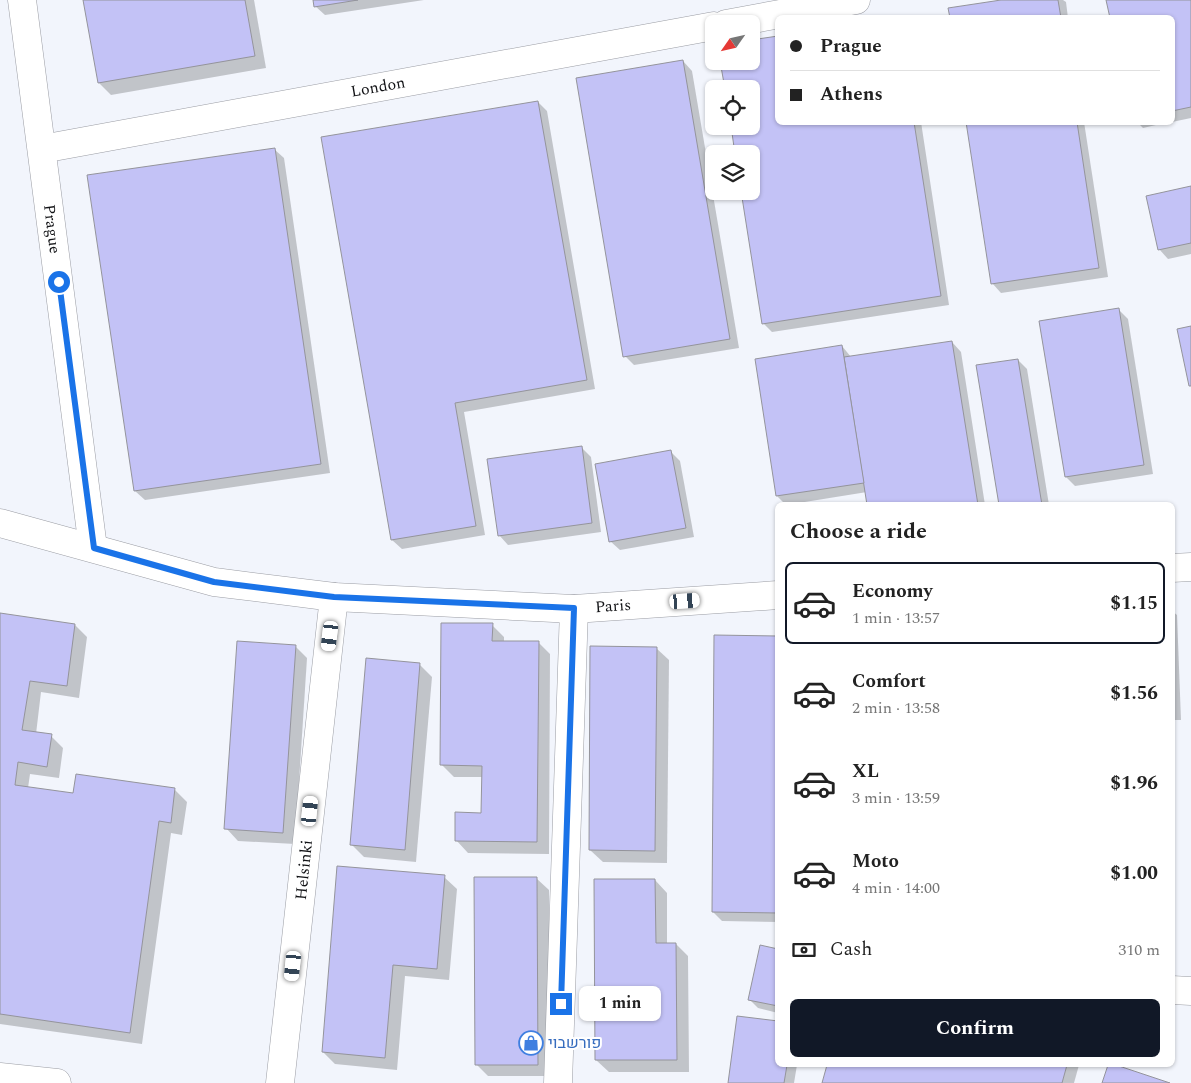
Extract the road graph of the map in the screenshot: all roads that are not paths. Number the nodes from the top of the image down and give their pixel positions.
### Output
1 (22, 0) edge
2 (856, 0) edge
3 (760, 18) edge
4 (705, 28) edge
5 (42, 149) junction
6 (0, 523) edge
7 (94, 548) junction
8 (1191, 567) edge
9 (1175, 568) edge
10 (775, 595) edge
11 (334, 597) junction
12 (574, 608) junction
13 (1175, 990) edge
14 (1191, 991) edge
15 (0, 1077) edge
16 (57, 1083) edge
17 (280, 1083) edge
18 (558, 1083) edge

1 - 5 street, Prague
2 - 3 street
4 - 5 street, London
5 - 7 street, Prague
6 - 7 street, Paris
7 - 11 street, Paris
8 - 9 street
10 - 12 street, Paris
11 - 12 street, Paris
11 - 17 street, Helsinki
12 - 18 street
13 - 14 street
15 - 16 street

